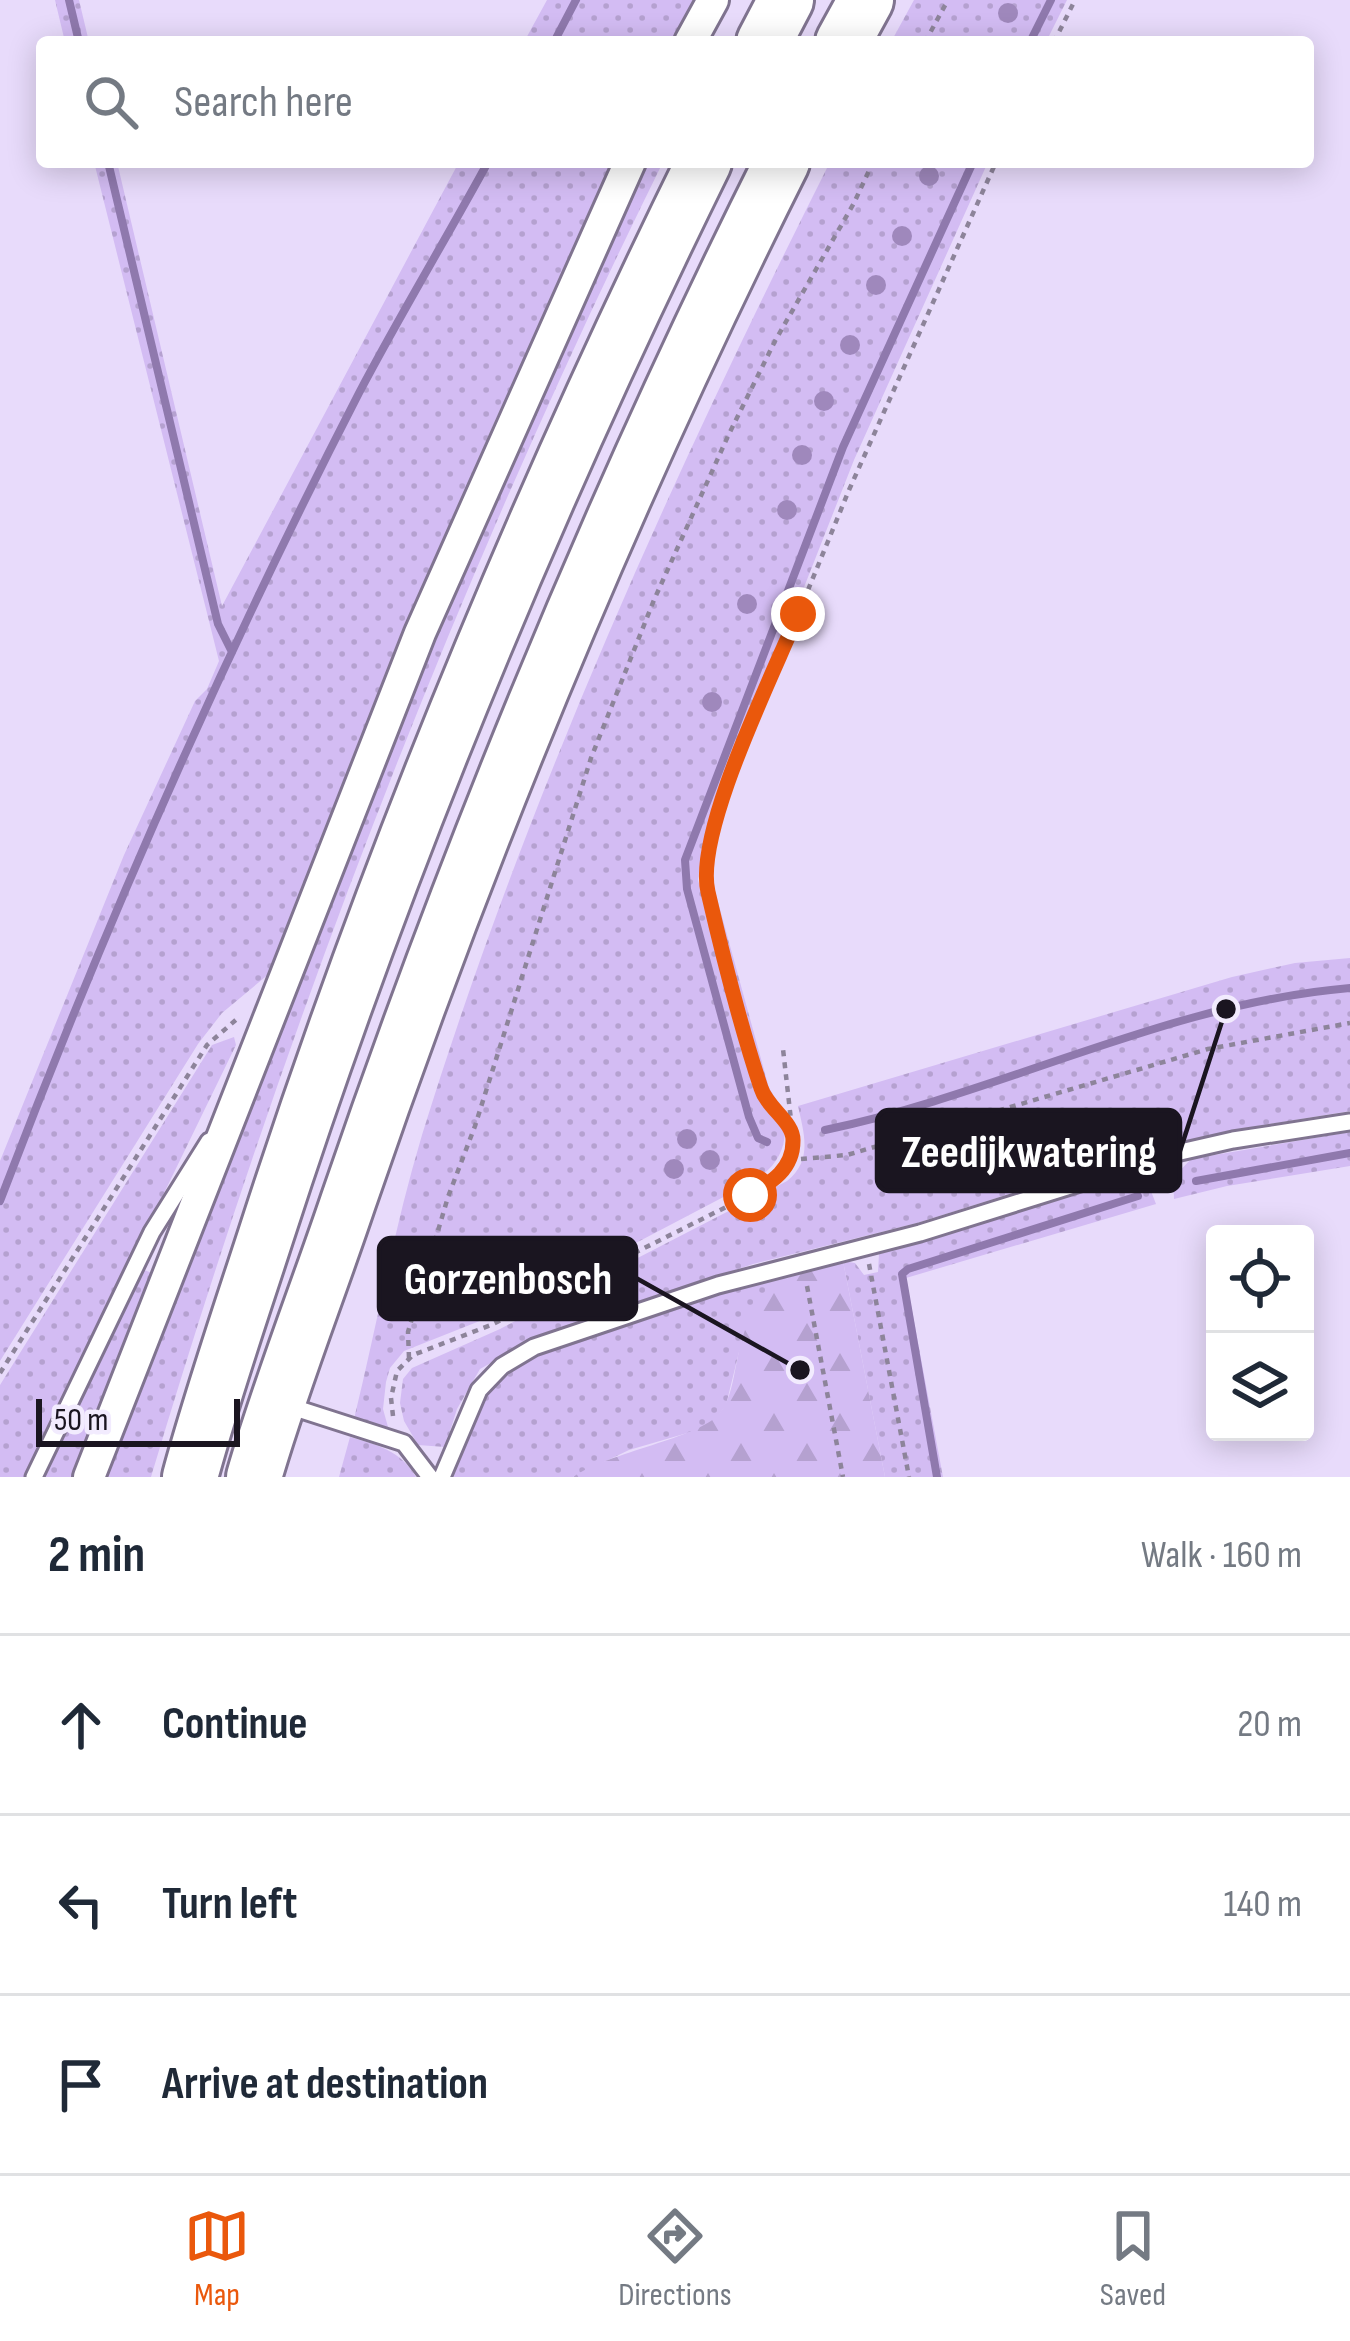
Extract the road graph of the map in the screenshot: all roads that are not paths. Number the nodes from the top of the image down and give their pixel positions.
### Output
1 (712, 0) edge
2 (786, 0) edge
3 (866, 0) edge
4 (693, 36) edge
5 (767, 36) edge
6 (847, 36) edge
7 (628, 168) edge
8 (701, 168) edge
9 (779, 168) edge
10 (232, 1109) junction
11 (1350, 1122) edge
12 (277, 1402) junction
13 (34, 1477) edge
14 (89, 1477) edge
15 (190, 1477) edge
16 (254, 1477) edge
17 (430, 1477) edge
18 (442, 1477) edge

1 - 4 street
2 - 5 highway
3 - 6 highway
7 - 10 street
8 - 15 highway
9 - 12 highway
10 - 13 lane
10 - 14 street
11 - 18 lane
12 - 16 highway
12 - 17 lane

